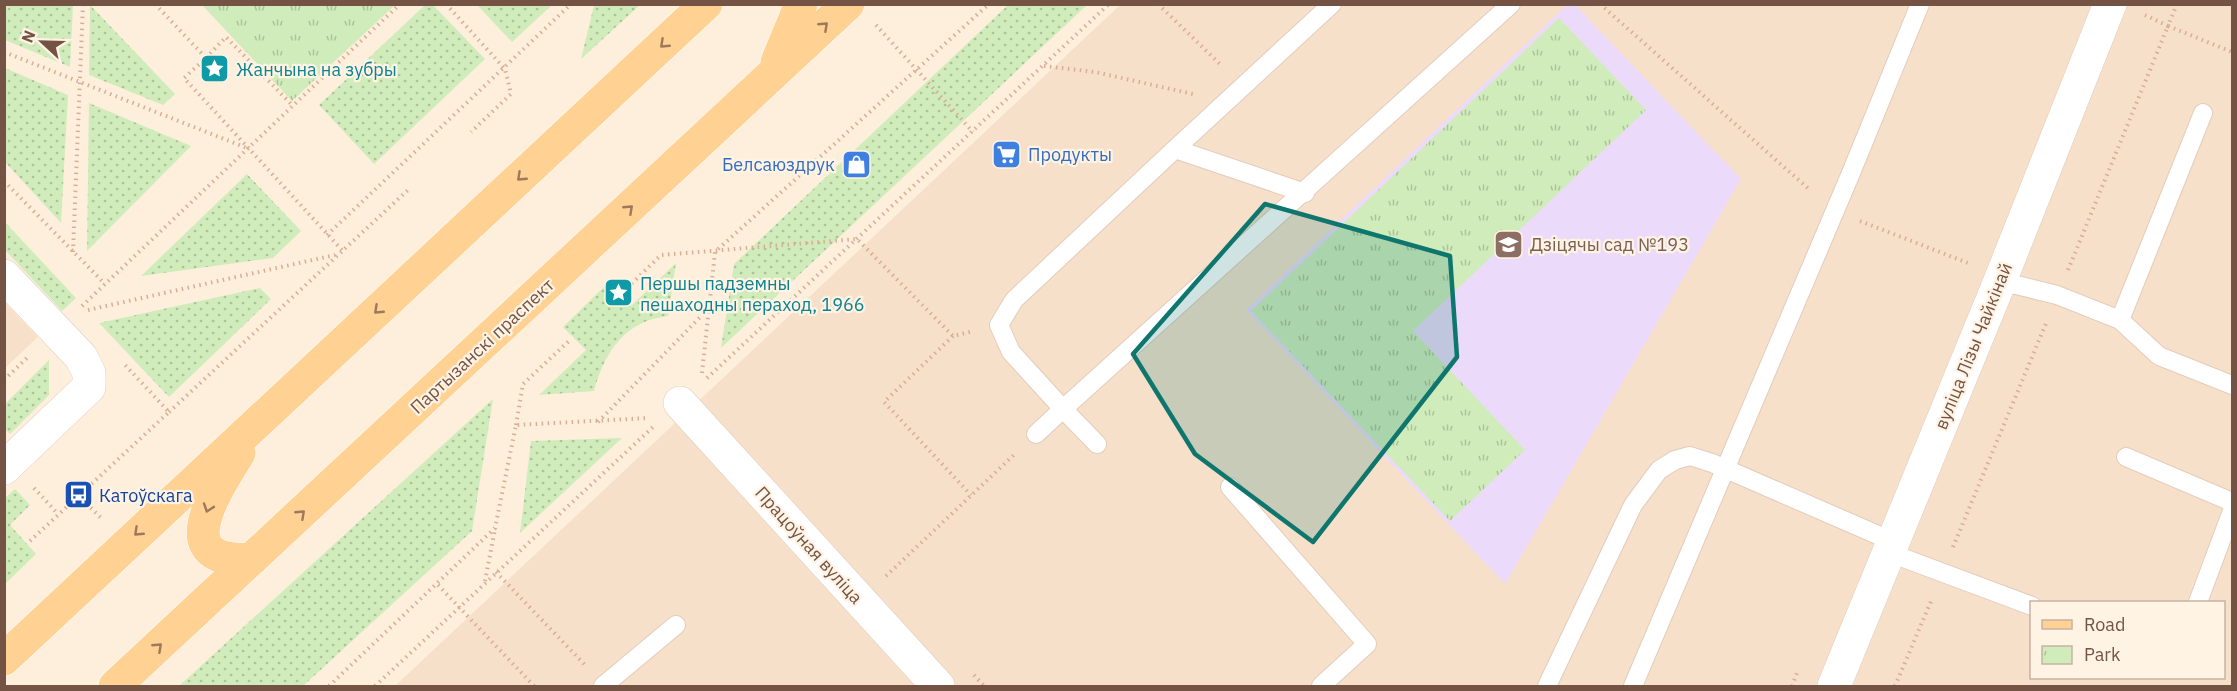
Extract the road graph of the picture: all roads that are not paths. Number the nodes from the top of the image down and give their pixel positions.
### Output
1 (706, 4) edge
2 (801, 4) edge
3 (848, 4) edge
4 (1332, 4) edge
5 (1511, 4) edge
6 (1920, 4) edge
7 (2110, 4) edge
8 (770, 77) junction
9 (2203, 113) dead end
10 (1175, 149) junction
11 (1305, 193) junction
12 (4, 276) edge
13 (2000, 280) junction
14 (2120, 320) junction
15 (2232, 385) edge
16 (1063, 409) junction
17 (672, 410) road end
18 (258, 421) junction
19 (1036, 434) road end
20 (1097, 444) dead end
21 (2126, 458) dead end
22 (4, 468) edge
23 (1726, 469) junction
24 (1230, 487) dead end
25 (2232, 502) edge
26 (2232, 511) edge
27 (1892, 547) junction
28 (252, 559) junction
29 (2199, 601) edge
30 (2030, 606) edge
31 (676, 625) dead end
32 (4, 659) edge
33 (924, 682) edge
34 (604, 686) edge
35 (115, 687) edge
36 (1321, 687) edge
37 (1547, 687) edge
38 (1633, 687) edge
39 (1834, 687) edge

1 -> 18 main road
2 - 8 main road
8 -> 3 main road, Партызанскі праспект
4 - 10 lane
5 - 11 lane
6 - 23 lane
7 - 13 street, вуліца Лізы Чайкінай
28 -> 8 main road, Партызанскі праспект
9 - 14 lane
10 - 11 lane
10 - 16 lane
11 - 16 lane
12 - 22 street
13 - 14 lane
13 - 27 street, вуліца Лізы Чайкінай
14 - 15 lane
16 - 19 lane
16 - 20 lane
17 - 33 street, Працоўная вуліца
18 -> 28 main road
18 -> 32 main road
21 - 25 lane
23 - 27 lane
23 - 37 lane
23 - 38 lane
24 - 36 lane
26 - 29 lane
27 - 30 lane
27 - 39 street, вуліца Лізы Чайкінай
35 -> 28 main road, Партызанскі праспект
31 - 34 lane

